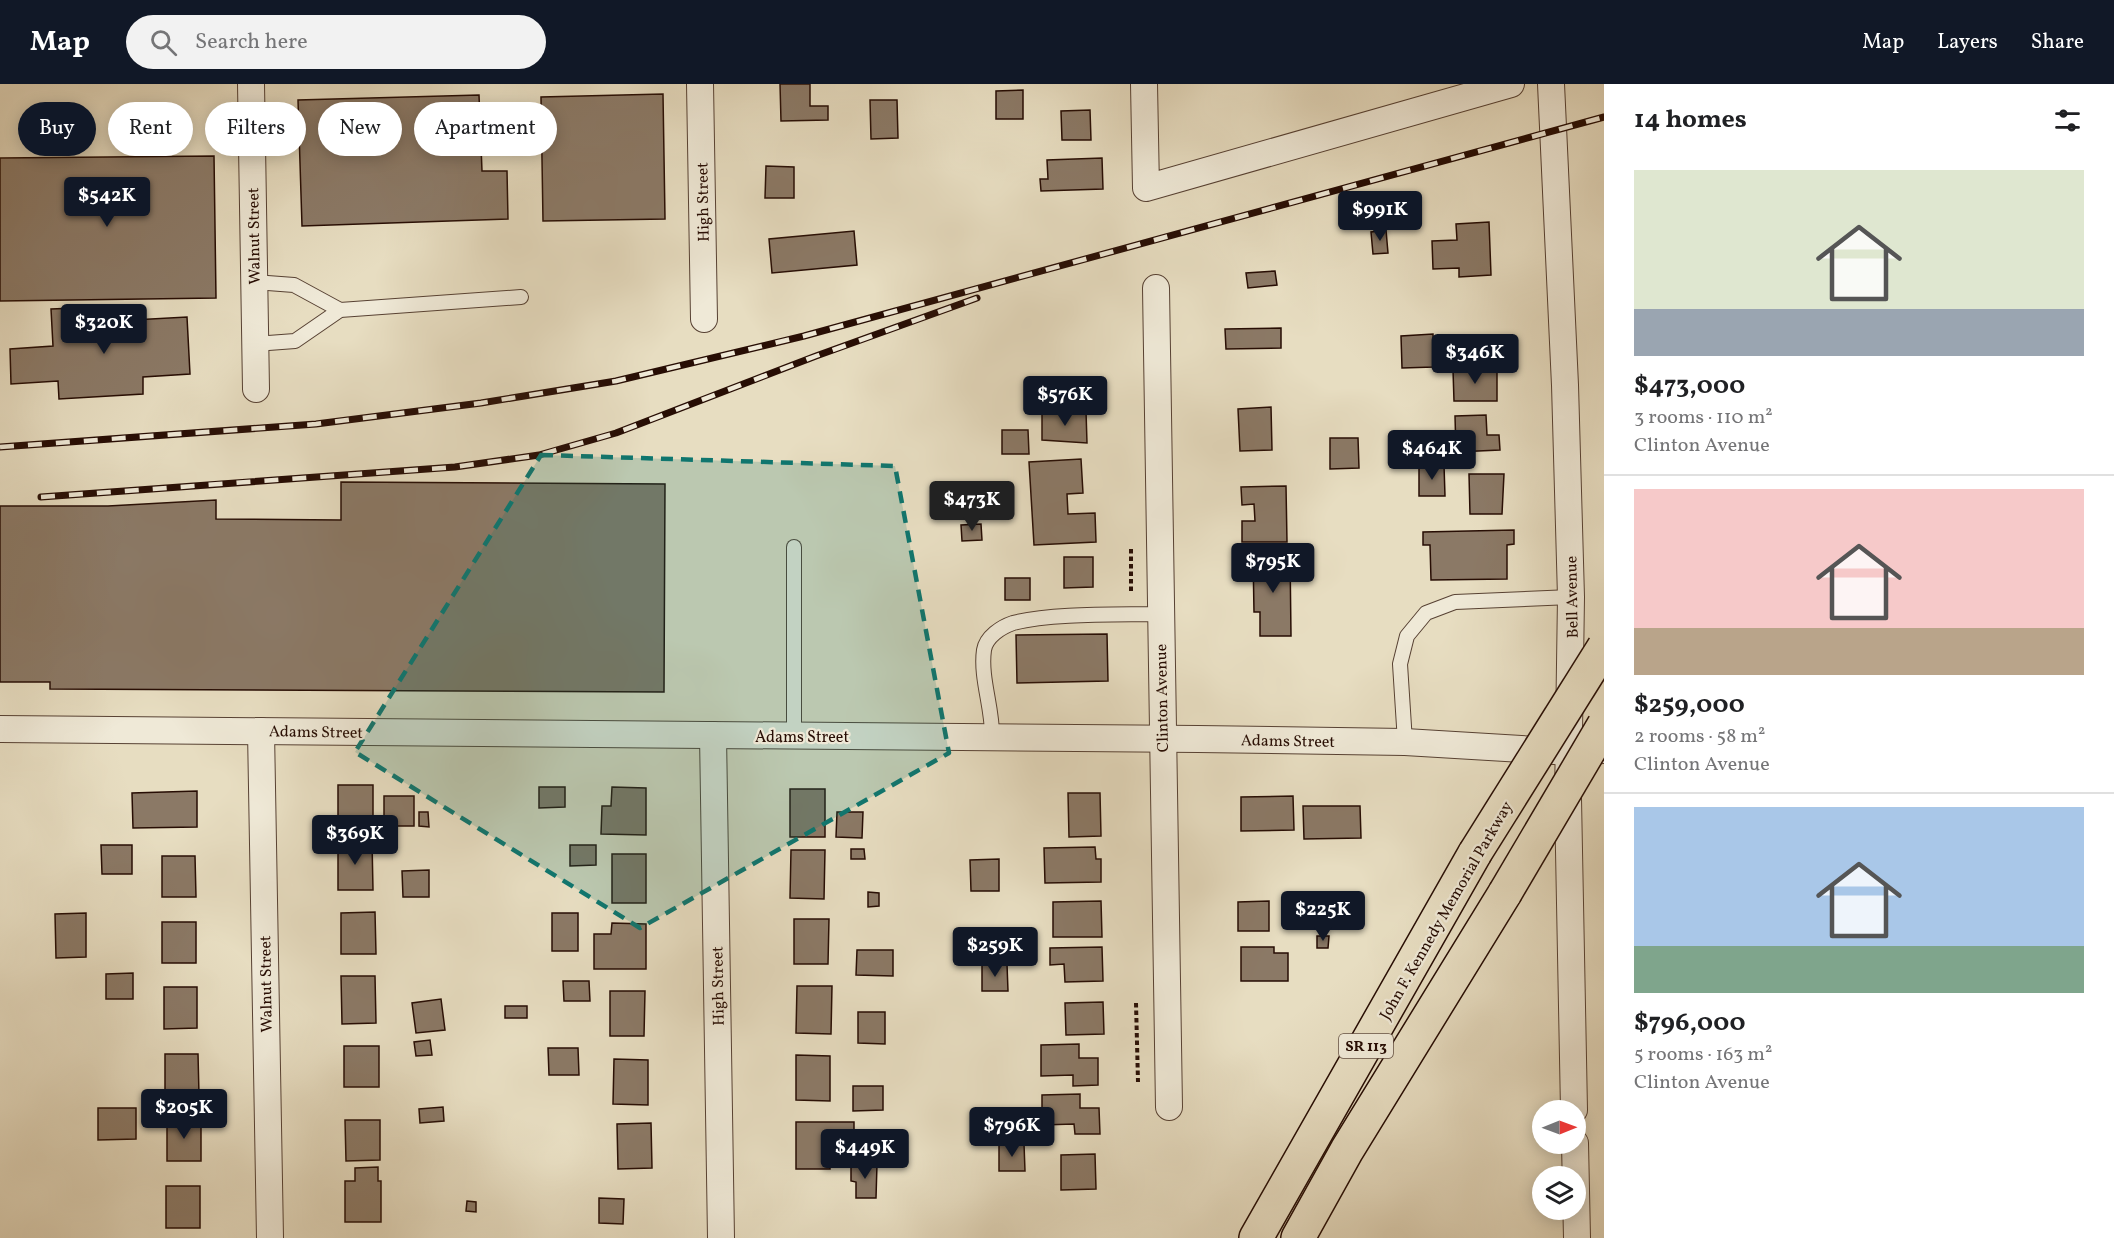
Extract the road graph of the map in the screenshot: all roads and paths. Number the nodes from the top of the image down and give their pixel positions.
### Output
1 (251, 84) edge
2 (700, 84) edge
3 (1144, 84) edge
4 (1511, 84) edge
5 (1551, 84) edge
6 (254, 282) junction
7 (1156, 288) dead end
8 (522, 297) dead end
9 (340, 310) junction
10 (704, 319) dead end
11 (255, 344) junction
12 (256, 389) dead end
13 (794, 547) dead end
14 (1131, 549) dead end
15 (1131, 591) dead end
16 (1571, 597) junction
17 (1160, 614) junction
18 (1604, 647) edge
19 (1604, 725) edge
20 (0, 729) edge
21 (261, 731) junction
22 (713, 735) junction
23 (794, 735) junction
24 (992, 737) junction
25 (1162, 738) junction
26 (1405, 742) junction
27 (1604, 750) edge
28 (1571, 752) junction
29 (1136, 1004) dead end
30 (1138, 1082) dead end
31 (1574, 1100) edge
32 (1168, 1107) dead end
33 (1575, 1154) edge
34 (270, 1238) edge
35 (721, 1238) edge
36 (1256, 1238) edge
37 (1298, 1238) edge
38 (1577, 1238) edge

1 - 6 street, Walnut Street
2 - 10 street, High Street
3 - 4 street
5 - 16 street, Bell Avenue
6 - 9 lane
6 - 11 street, Walnut Street
7 - 17 street, Clinton Avenue
8 - 9 lane
9 - 11 lane
11 - 12 street, Walnut Street
13 - 23 lane
14 - 15 path
16 - 26 lane
16 - 28 street, Bell Avenue
17 - 24 lane
17 - 25 street, Clinton Avenue
18 - 36 main road, John F. Kennedy Memorial Parkway / SR 113, bridge
19 - 37 main road, SR 113, bridge
20 - 21 street, Adams Street
21 - 22 street, Adams Street
21 - 34 street, Walnut Street
22 - 23 street, Adams Street
22 - 35 street, High Street
23 - 24 street, Adams Street
24 - 25 street, Adams Street
25 - 26 street, Adams Street
25 - 32 street, Clinton Avenue
26 - 28 street, Adams Street
27 - 28 street, Adams Street
28 - 31 street, Bell Avenue
29 - 30 path
33 - 38 street

